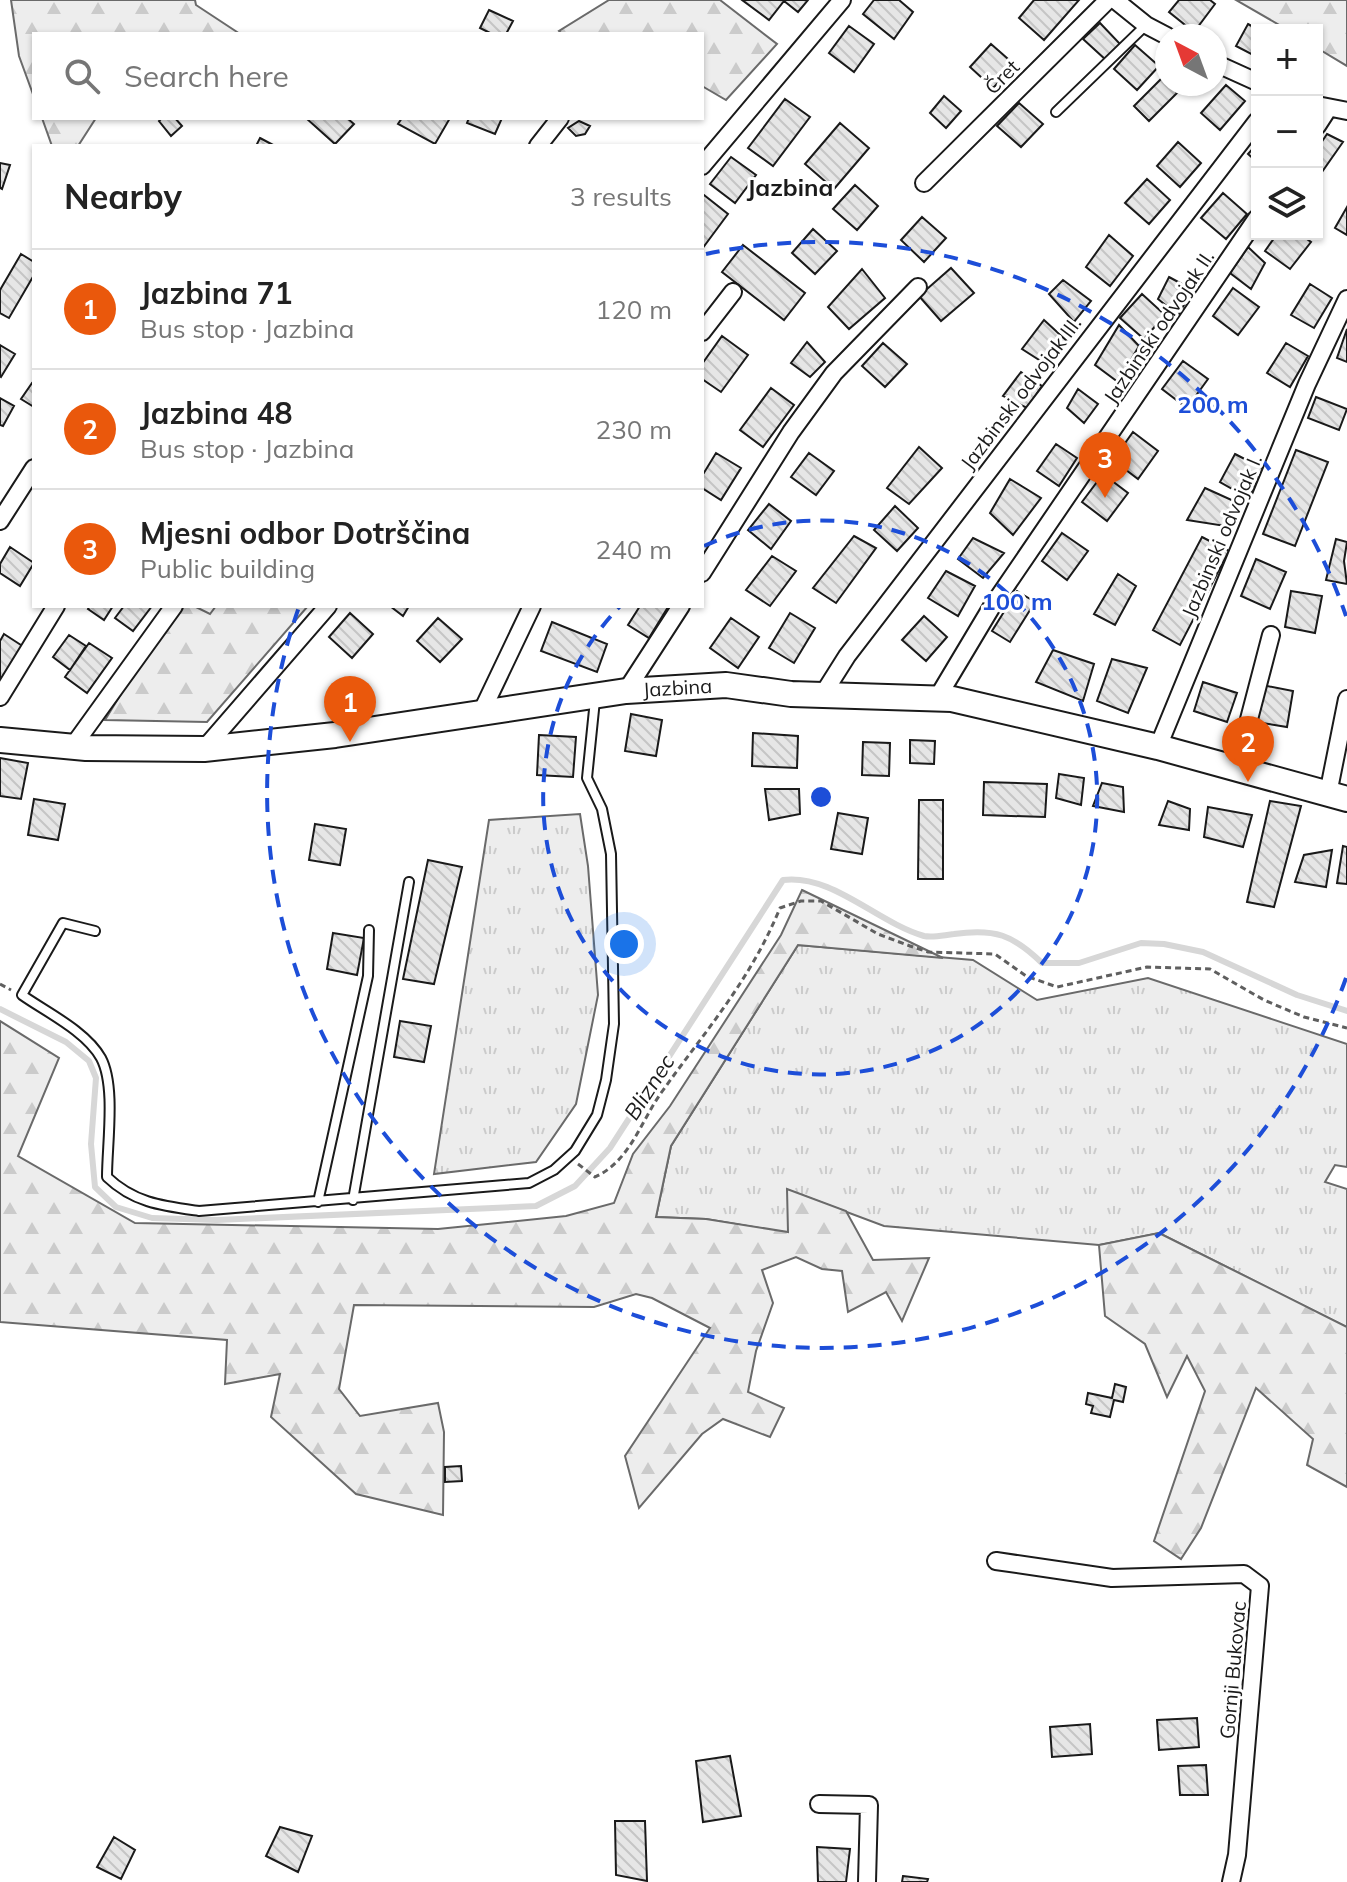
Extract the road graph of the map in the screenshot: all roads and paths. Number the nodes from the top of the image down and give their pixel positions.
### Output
1 (842, 0) edge
2 (1108, 0) edge
3 (1115, 0) edge
4 (1146, 25) junction
5 (1155, 30) edge
6 (1227, 68) edge
7 (1251, 79) edge
8 (1323, 107) edge
9 (1347, 111) edge
10 (1056, 112) dead end
11 (558, 120) edge
12 (1251, 129) edge
13 (540, 144) edge
14 (704, 164) edge
15 (924, 183) dead end
16 (1251, 227) edge
17 (918, 287) dead end
18 (733, 292) dead end
19 (1347, 299) edge
20 (704, 329) edge
21 (32, 471) edge
22 (0, 521) edge
23 (704, 570) edge
24 (55, 608) edge
25 (173, 608) edge
26 (326, 608) edge
27 (531, 608) edge
28 (680, 608) edge
29 (1271, 635) dead end
30 (626, 691) junction
31 (823, 694) junction
32 (596, 695) junction
33 (0, 697) edge
34 (1347, 699) edge
35 (936, 700) junction
36 (481, 713) junction
37 (0, 740) edge
38 (73, 746) junction
39 (1158, 747) junction
40 (204, 749) junction
41 (1236, 769) junction
42 (1338, 796) edge
43 (409, 882) dead end
44 (369, 930) dead end
45 (95, 931) dead end
46 (1347, 1028) edge
47 (582, 1166) dead end
48 (353, 1200) junction
49 (318, 1202) junction
50 (996, 1561) dead end
51 (819, 1804) dead end
52 (867, 1882) edge
53 (1231, 1882) edge

1 - 14 street
2 - 15 street, Čret
3 - 4 street
4 - 5 street
4 - 10 lane
6 - 7 street
8 - 9 street
11 - 13 street
12 - 31 street, Jazbinski odvojak III.
16 - 35 street, Jazbinski odvojak II.
17 - 23 street
18 - 20 street
19 - 39 street, Jazbinski odvojak I.
21 - 22 street
24 - 33 street
25 - 38 street
26 - 40 street
27 - 36 street
28 - 30 street
29 - 41 street
30 - 31 street, Jazbina
30 - 32 street, Jazbina
31 - 35 street, Jazbina
32 - 36 street, Jazbina
32 - 48 lane
34 - 42 street
35 - 39 street, Jazbina
36 - 40 street, Jazbina
37 - 38 street, Jazbina
38 - 40 street, Jazbina
39 - 41 street, Jazbina
41 - 42 street, Jazbina
43 - 48 lane
44 - 49 lane
45 - 49 lane
46 - 47 path
48 - 49 lane
50 - 53 street, Gornji Bukovac
51 - 52 street

